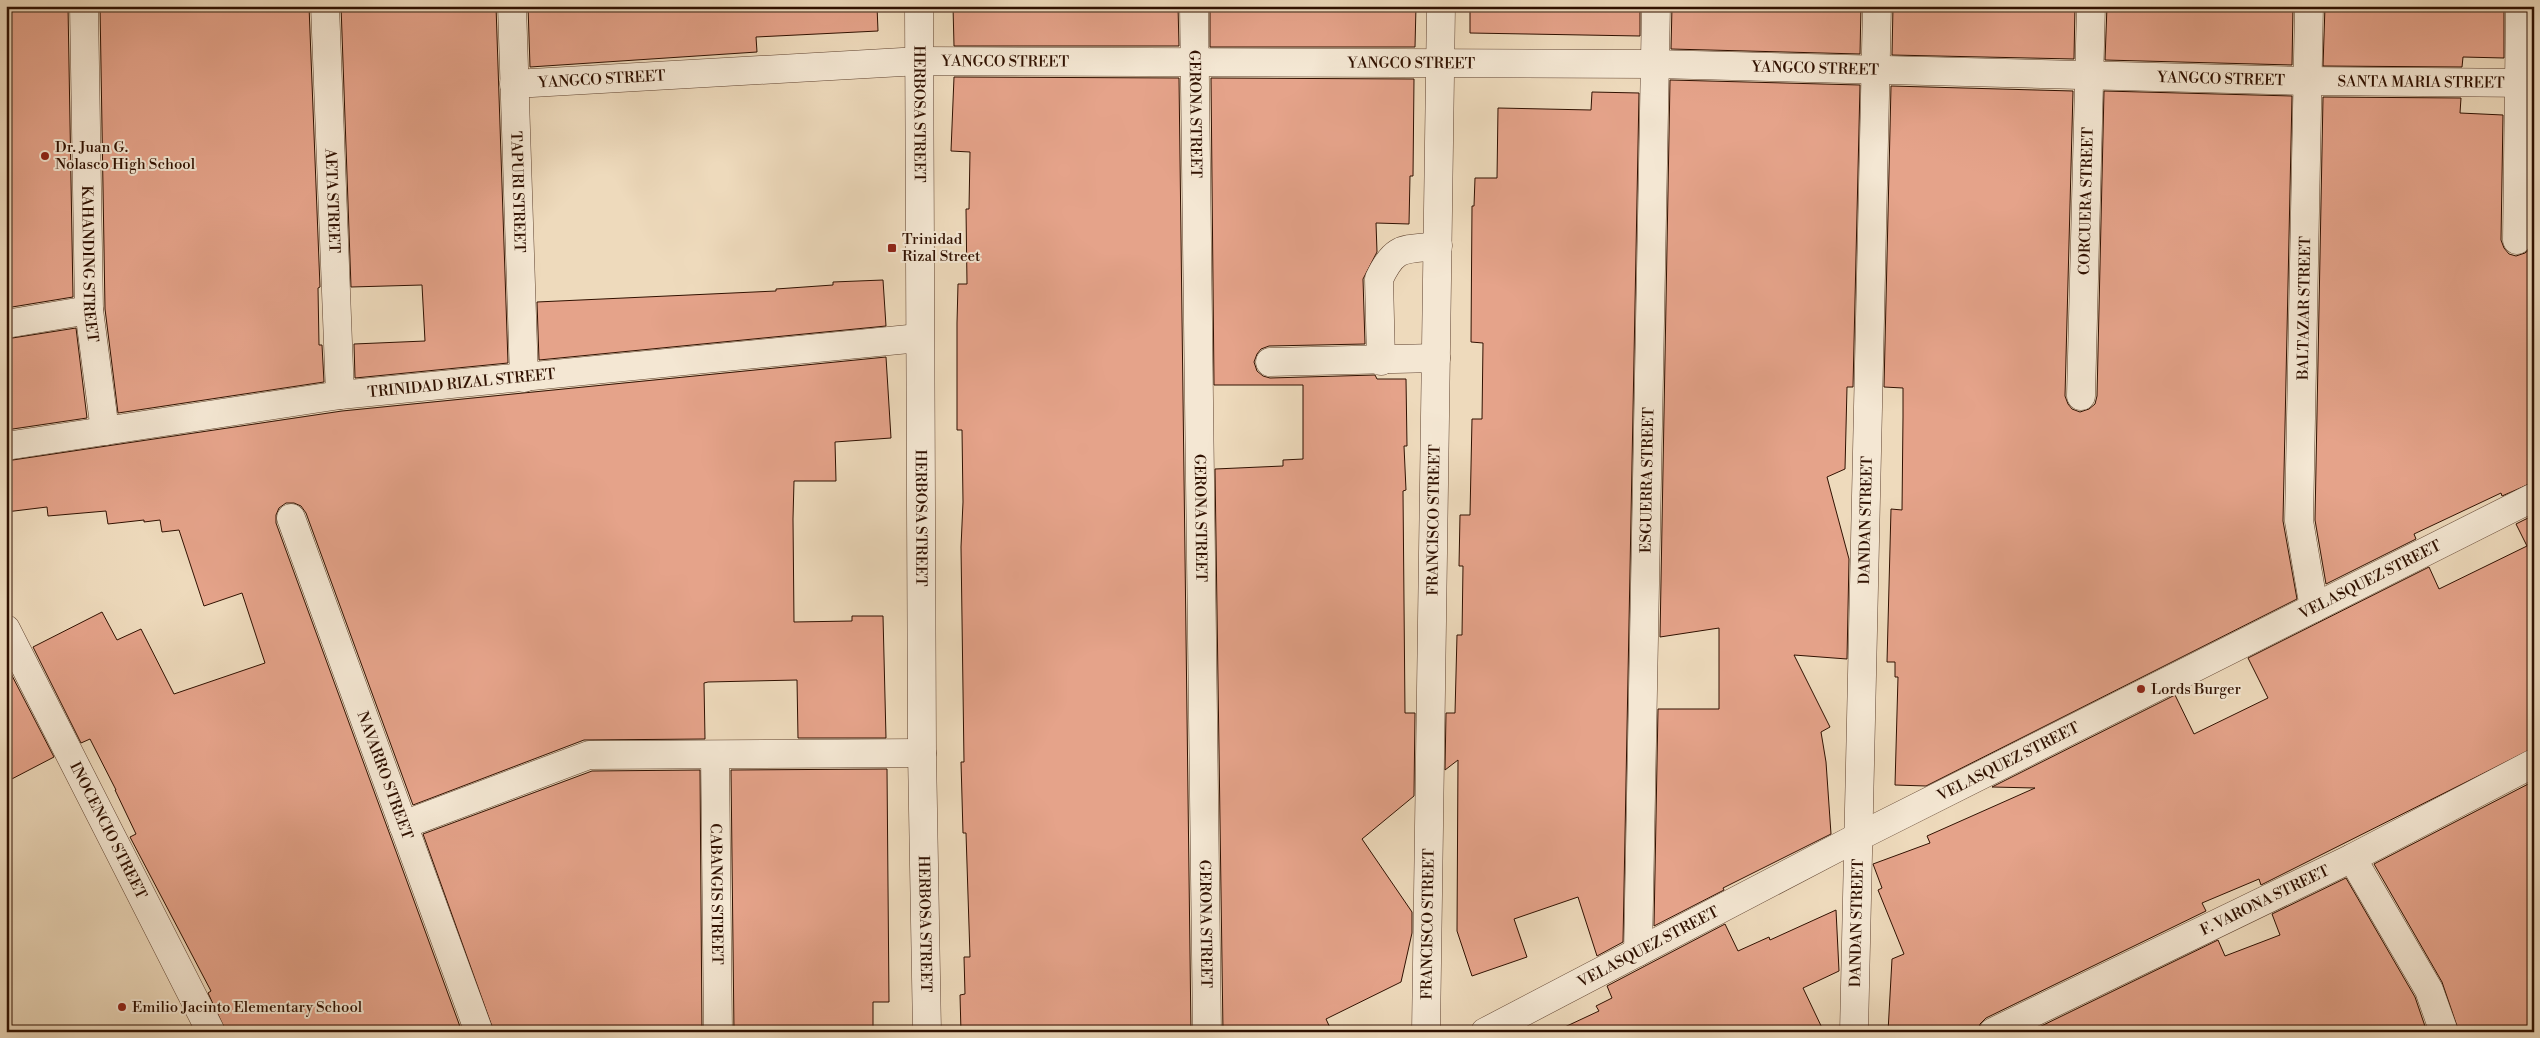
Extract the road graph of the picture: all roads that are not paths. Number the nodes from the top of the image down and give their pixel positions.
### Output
1 (84, 6) edge
2 (325, 6) edge
3 (512, 6) edge
4 (919, 6) edge
5 (1194, 6) edge
6 (1441, 6) edge
7 (1656, 6) edge
8 (1877, 6) edge
9 (2091, 6) edge
10 (2309, 6) edge
11 (2520, 6) edge
12 (920, 61) junction
13 (1195, 63) junction
14 (1440, 64) junction
15 (1655, 64) junction
16 (1876, 69) junction
17 (2091, 74) junction
18 (2308, 81) junction
19 (2526, 83) edge
20 (514, 84) junction
21 (2517, 240) dead end
22 (1438, 246) junction
23 (90, 310) junction
24 (6, 324) edge
25 (919, 338) junction
26 (1436, 358) junction
27 (1382, 361) junction
28 (1270, 362) dead end
29 (524, 378) junction
30 (340, 395) junction
31 (2081, 396) dead end
32 (105, 431) junction
33 (6, 446) edge
34 (2534, 497) edge
35 (291, 518) dead end
36 (2314, 608) junction
37 (6, 629) edge
38 (922, 752) junction
39 (715, 755) junction
40 (2534, 762) edge
41 (403, 825) junction
42 (1856, 838) junction
43 (2352, 858) junction
44 (1638, 952) junction
45 (211, 1032) edge
46 (479, 1032) edge
47 (718, 1032) edge
48 (927, 1032) edge
49 (1207, 1032) edge
50 (1426, 1032) edge
51 (1485, 1032) edge
52 (1854, 1032) edge
53 (1993, 1032) edge
54 (2444, 1032) edge

1 - 23 street, KAHANDING STREET
2 - 30 street, AETA STREET
3 - 20 street, TAPURI STREET
4 - 12 street, HERBOSA STREET
5 - 13 street, GERONA STREET
6 - 14 street, FRANCISCO STREET
7 - 15 street, ESGUERRA STREET
8 - 16 street, DANDAN STREET
9 - 17 street, CORCUERA STREET
10 - 18 street, BALTAZAR STREET
11 - 19 street
12 - 13 street, YANGCO STREET
12 - 20 street, YANGCO STREET
12 - 25 street, HERBOSA STREET
13 - 14 street, YANGCO STREET
13 - 49 street, GERONA STREET
14 - 15 street, YANGCO STREET
14 - 22 street, FRANCISCO STREET
15 - 16 street, YANGCO STREET
15 - 44 street, ESGUERRA STREET
16 - 17 street, YANGCO STREET
16 - 42 street, DANDAN STREET
17 - 18 street, YANGCO STREET
17 - 31 street, CORCUERA STREET
18 - 19 street, SANTA MARIA STREET
18 - 36 street, BALTAZAR STREET
19 - 21 street
20 - 29 street, TAPURI STREET
22 - 26 street, FRANCISCO STREET
22 - 27 street
23 - 24 street
23 - 32 street, KAHANDING STREET
25 - 29 street, TRINIDAD RIZAL STREET
25 - 38 street, HERBOSA STREET
26 - 27 street
26 - 50 street, FRANCISCO STREET
27 - 28 street
29 - 30 street, TRINIDAD RIZAL STREET
30 - 32 street, TRINIDAD RIZAL STREET
32 - 33 street, TRINIDAD RIZAL STREET
34 - 36 street, VELASQUEZ STREET
35 - 41 street, NAVARRO STREET
36 - 42 street, VELASQUEZ STREET
37 - 45 street, INOCENCIO STREET
38 - 39 street
38 - 48 street, HERBOSA STREET
39 - 41 street
39 - 47 street, CABANGIS STREET
40 - 43 street, F. VARONA STREET
41 - 46 street, NAVARRO STREET
42 - 44 street, VELASQUEZ STREET
42 - 52 street, DANDAN STREET
43 - 53 street, F. VARONA STREET
43 - 54 street
44 - 51 street, VELASQUEZ STREET

